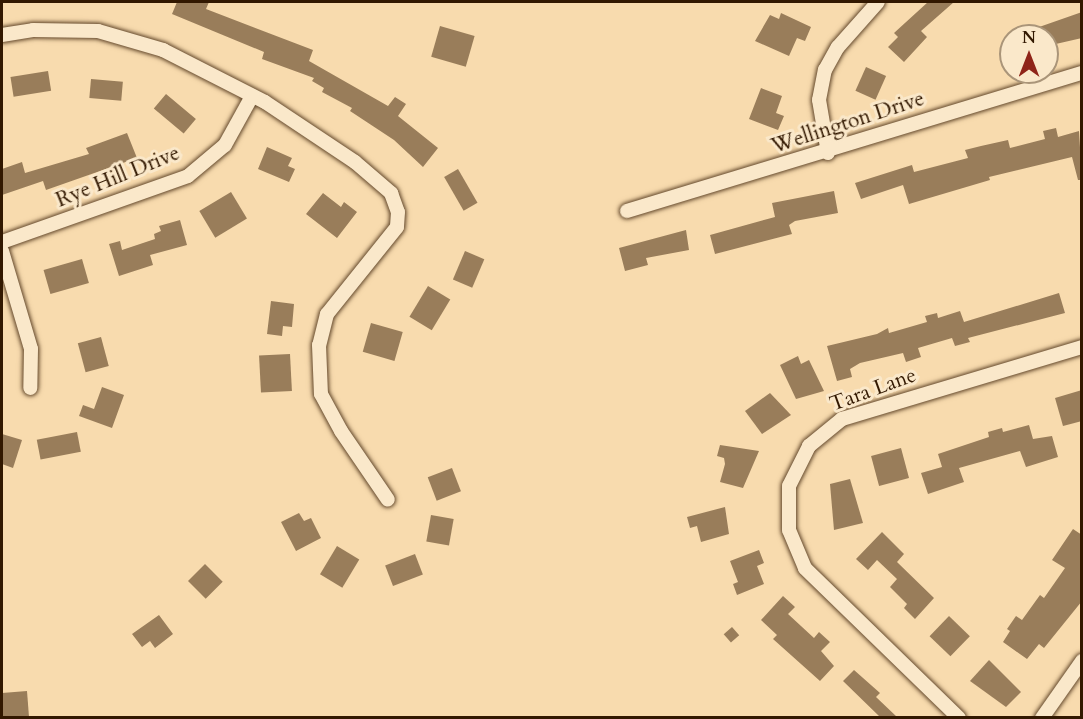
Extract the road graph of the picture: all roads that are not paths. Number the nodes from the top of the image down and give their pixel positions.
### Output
1 (878, 2) edge
2 (2, 35) edge
3 (1082, 73) edge
4 (252, 96) junction
5 (828, 153) junction
6 (627, 211) dead end
7 (2, 242) edge
8 (2, 251) edge
9 (1082, 346) edge
10 (30, 388) dead end
11 (388, 500) dead end
12 (1082, 661) edge
13 (960, 717) edge
14 (1042, 717) edge

1 - 5 street
2 - 4 street
3 - 5 street, Wellington Drive
4 - 7 street, Rye Hill Drive
4 - 11 street
5 - 6 street, Wellington Drive
8 - 10 street
9 - 13 street, Tara Lane
12 - 14 street

